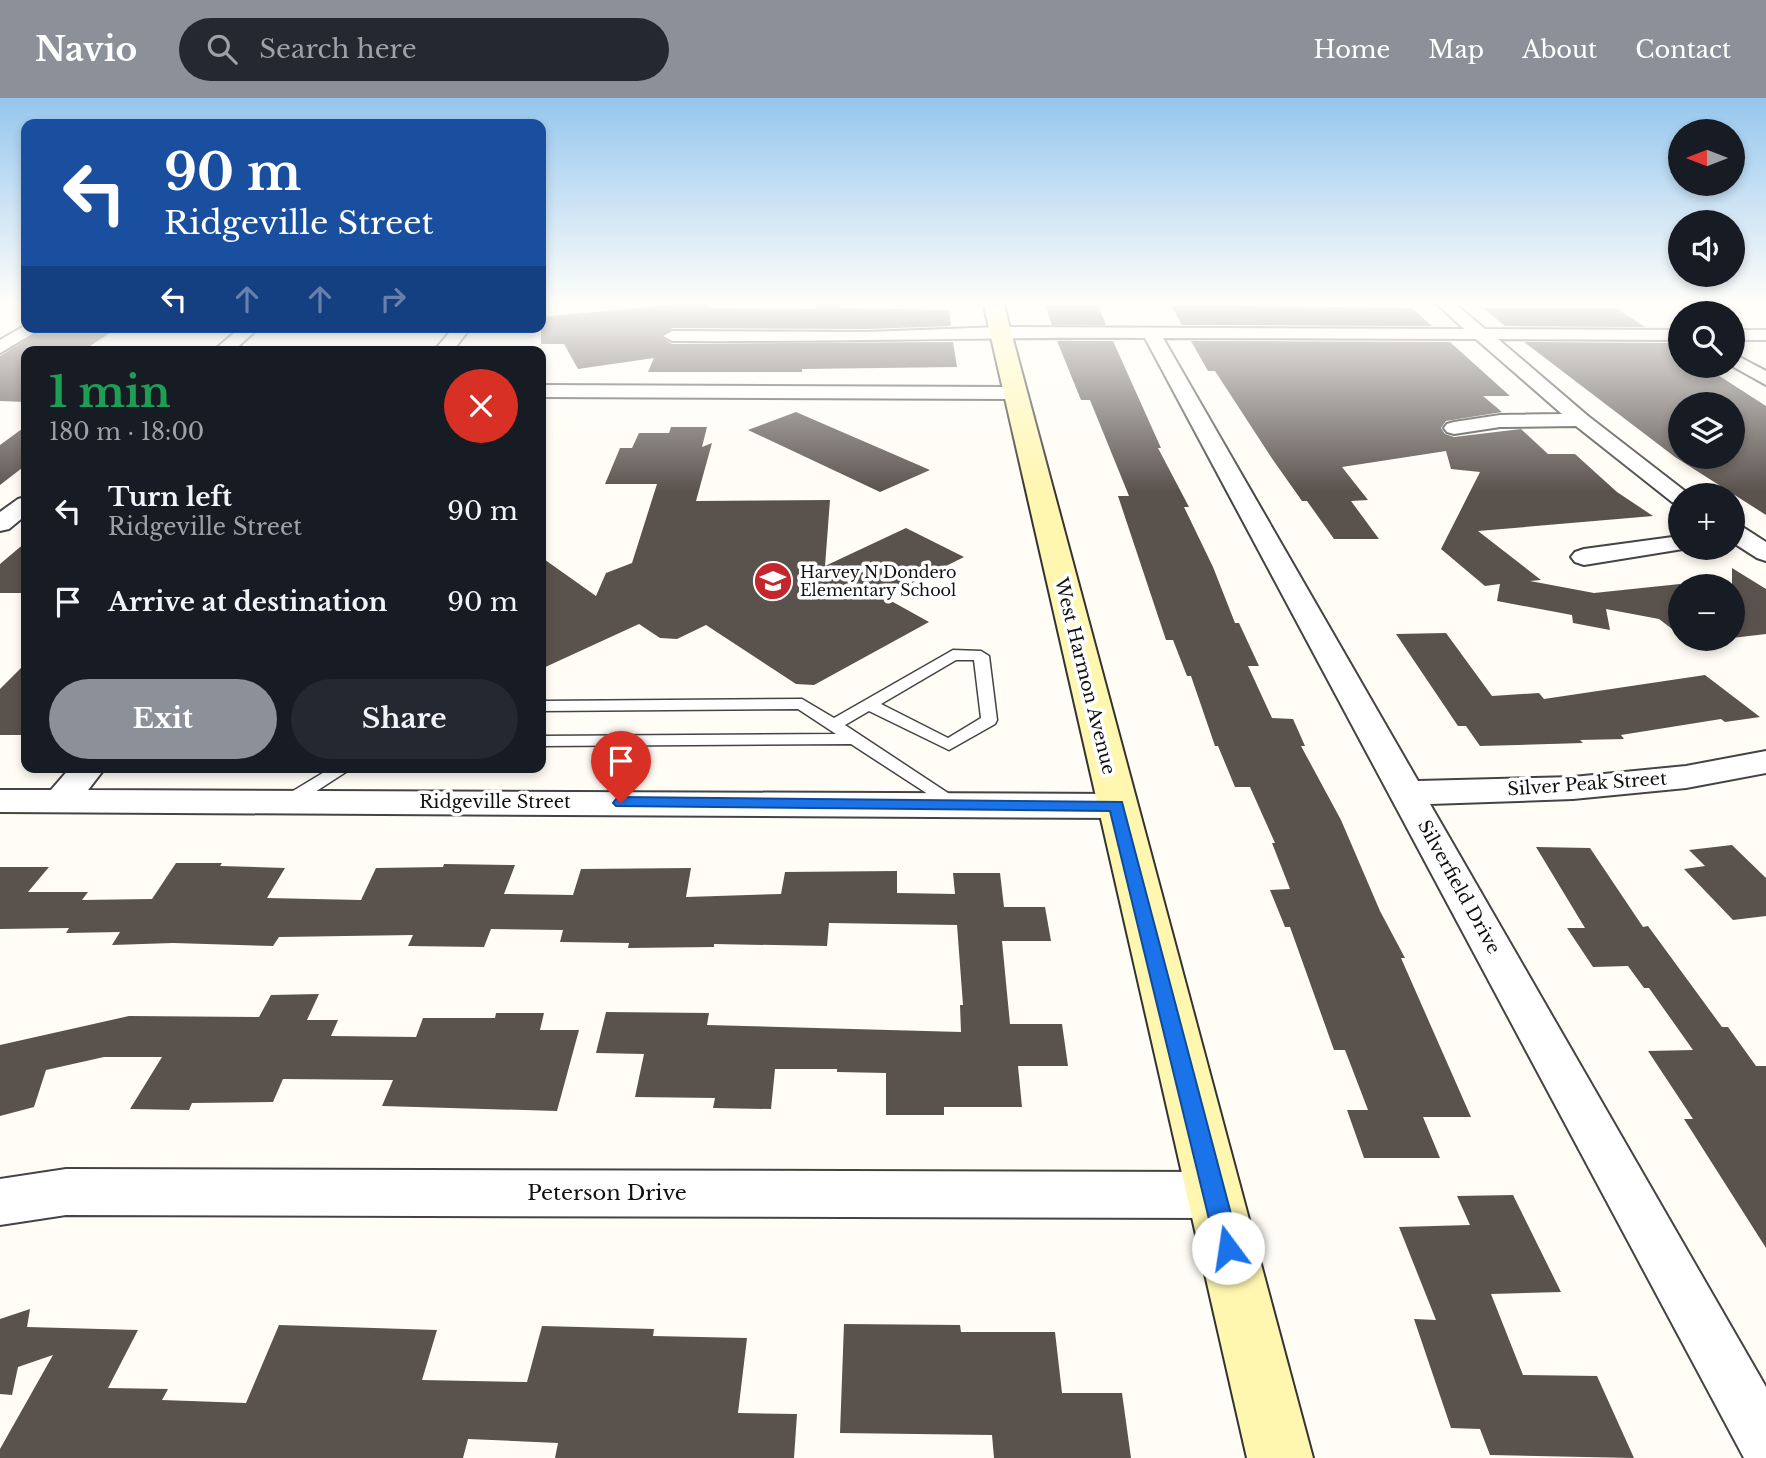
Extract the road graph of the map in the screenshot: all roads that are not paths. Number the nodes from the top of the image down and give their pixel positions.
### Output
1 (1007, 365) edge
2 (1169, 365) edge
3 (1518, 365) edge
4 (1745, 366) edge
5 (1766, 379) edge
6 (546, 391) edge
7 (1014, 393) junction
8 (1581, 419) junction
9 (1454, 428) dead end
10 (1668, 488) edge
11 (21, 508) edge
12 (0, 524) edge
13 (1745, 540) edge
14 (1668, 546) edge
15 (1766, 553) edge
16 (1584, 556) dead end
17 (869, 704) junction
18 (546, 706) edge
19 (833, 725) junction
20 (855, 739) junction
21 (546, 740) edge
22 (1766, 762) edge
23 (85, 773) edge
24 (335, 773) edge
25 (1406, 793) junction
26 (62, 799) junction
27 (289, 800) junction
28 (0, 801) edge
29 (954, 805) junction
30 (1116, 806) junction
31 (1215, 1195) junction
32 (0, 1202) edge
33 (1766, 1442) edge
34 (1280, 1458) edge

1 - 7 main road, West Harmon Avenue
2 - 25 street, Silverfield Drive
3 - 8 street
4 - 5 street
6 - 7 street
7 - 30 main road, West Harmon Avenue
8 - 9 street
8 - 10 street
11 - 12 street
13 - 15 street
14 - 16 street
17 - 17 lane
17 - 19 lane
18 - 19 lane
19 - 20 lane
20 - 21 lane
20 - 29 lane
22 - 25 street, Silver Peak Street
23 - 26 street
24 - 27 lane
25 - 33 street, Silverfield Drive
26 - 27 street, Ridgeville Street
26 - 28 street, Ridgeville Street
27 - 29 street, Ridgeville Street
29 - 30 street, Ridgeville Street
30 - 31 main road, West Harmon Avenue
31 - 32 street, Peterson Drive
31 - 34 main road, West Harmon Avenue

